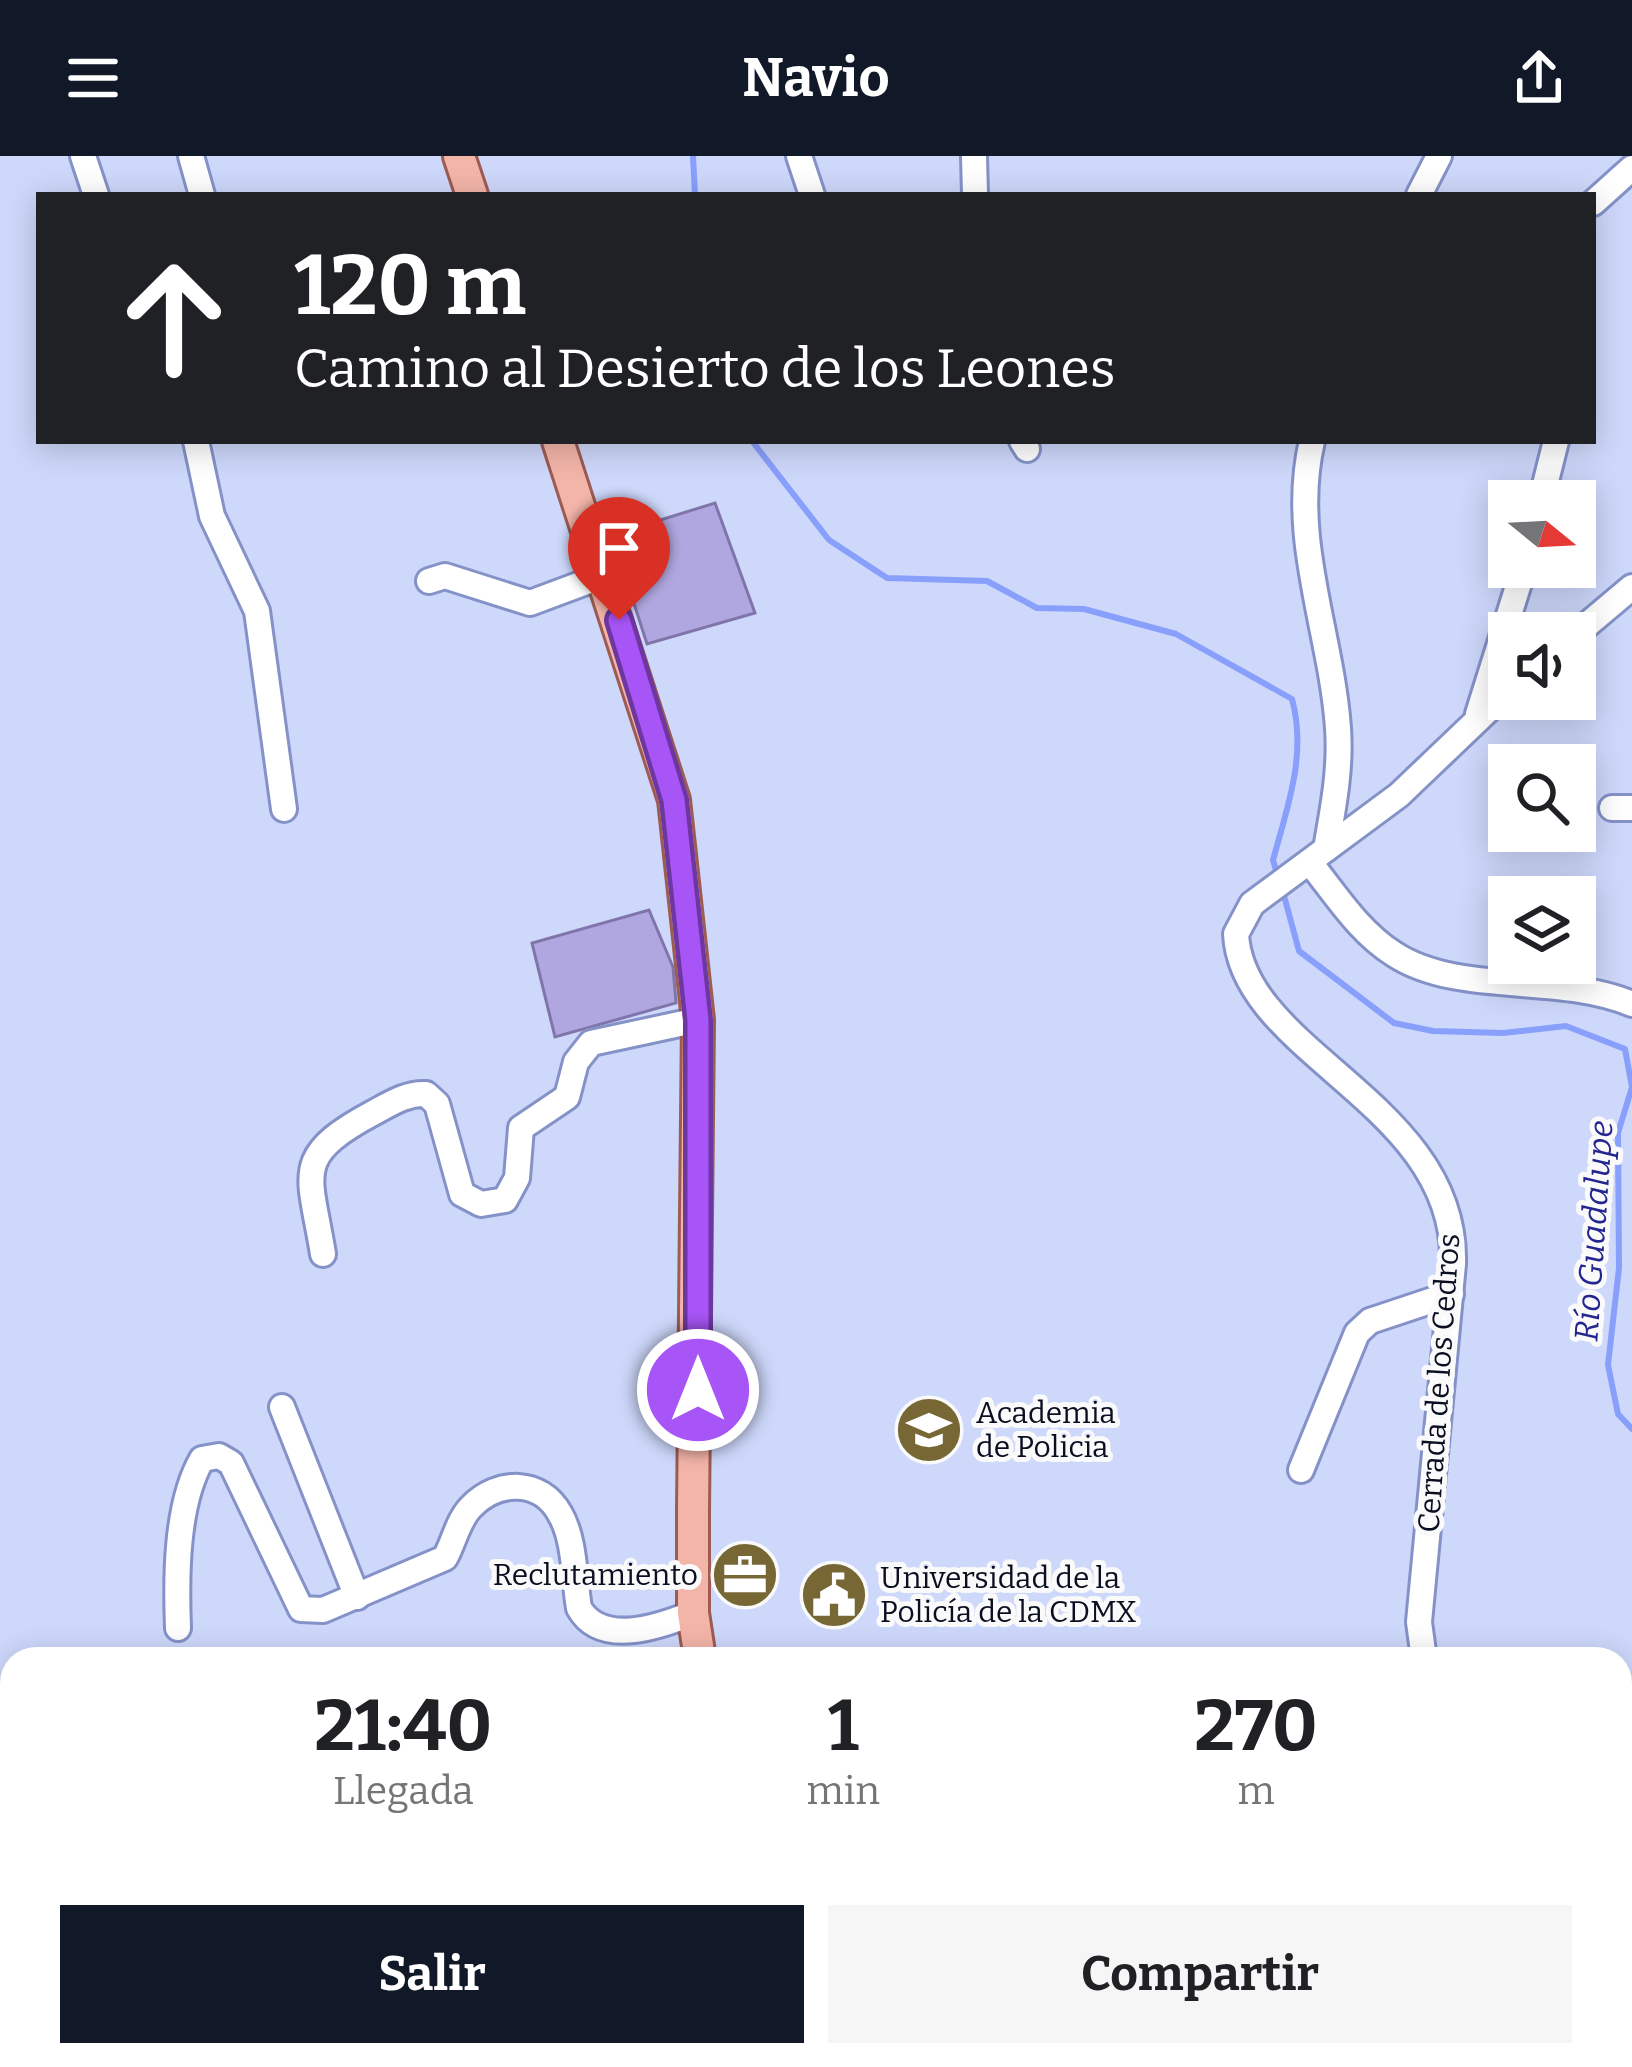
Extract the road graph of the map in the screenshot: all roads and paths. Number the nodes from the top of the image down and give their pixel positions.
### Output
1 (83, 156) edge
2 (191, 156) edge
3 (459, 156) edge
4 (799, 156) edge
5 (974, 156) edge
6 (1438, 156) edge
7 (1632, 168) edge
8 (95, 192) edge
9 (201, 192) edge
10 (471, 192) edge
11 (811, 192) edge
12 (975, 192) edge
13 (1420, 192) edge
14 (1596, 200) edge
15 (197, 444) edge
16 (559, 444) edge
17 (1312, 444) edge
18 (1555, 444) edge
19 (1546, 480) edge
20 (604, 575) junction
21 (429, 581) dead end
22 (1632, 587) edge
23 (1517, 588) edge
24 (1596, 617) edge
25 (1488, 707) edge
26 (1477, 716) junction
27 (284, 808) dead end
28 (1314, 860) junction
29 (1632, 1004) edge
30 (698, 1031) junction
31 (323, 1255) dead end
32 (1451, 1294) junction
33 (282, 1407) dead end
34 (1301, 1470) dead end
35 (357, 1597) junction
36 (693, 1613) junction
37 (178, 1628) dead end
38 (698, 1647) edge
39 (1422, 1647) edge

1 - 8 street
2 - 9 street
3 - 10 main road
4 - 11 street
5 - 12 street
6 - 13 street
7 - 14 street
15 - 27 street
16 - 20 main road
17 - 28 street
18 - 19 street
20 - 21 street
20 - 30 main road
22 - 24 street
23 - 26 street
25 - 26 street, Cerrada de los Cedros
26 - 28 street, Cerrada de los Cedros
28 - 29 street
28 - 32 street, Cerrada de los Cedros
30 - 31 street
30 - 36 main road
32 - 34 street
32 - 39 street, Cerrada de los Cedros
33 - 35 street
35 - 36 street
35 - 37 street
36 - 38 main road

